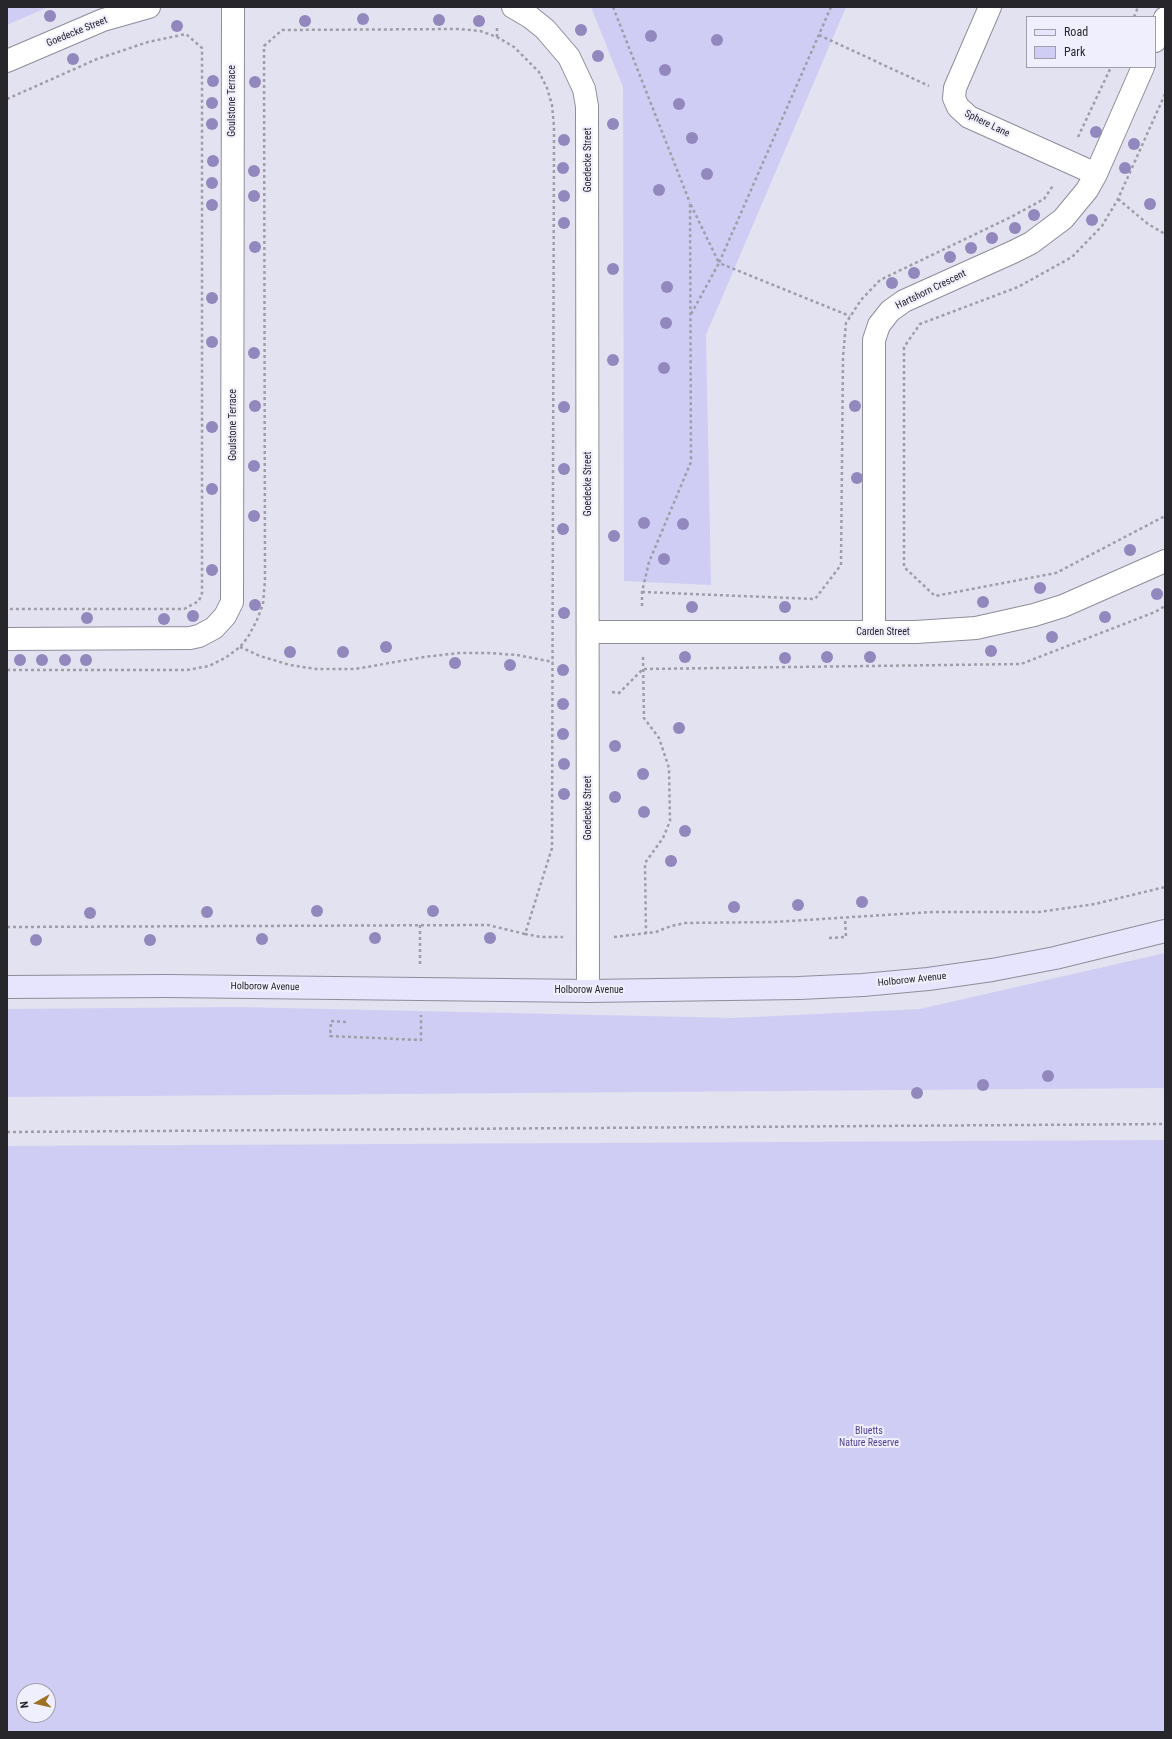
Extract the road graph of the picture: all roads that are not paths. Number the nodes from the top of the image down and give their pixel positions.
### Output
1 (149, 7) edge
2 (233, 7) edge
3 (513, 7) edge
4 (990, 7) edge
5 (1165, 18) edge
6 (1156, 39) edge
7 (7, 62) edge
8 (1143, 68) edge
9 (1096, 174) junction
10 (1165, 561) edge
11 (588, 632) junction
12 (874, 632) junction
13 (7, 639) edge
14 (1165, 931) edge
15 (7, 988) edge
16 (588, 991) junction

1 - 7 street, Goedecke Street
2 - 13 street, Goulstone Terrace
3 - 11 street, Goedecke Street
4 - 9 street, Sphere Lane
5 - 6 street
8 - 9 street, Hartshorn Crescent
9 - 12 street, Hartshorn Crescent
10 - 12 street, Carden Street
11 - 12 street, Carden Street
11 - 16 street, Goedecke Street
14 - 16 main road, Holborow Avenue
15 - 16 main road, Holborow Avenue

